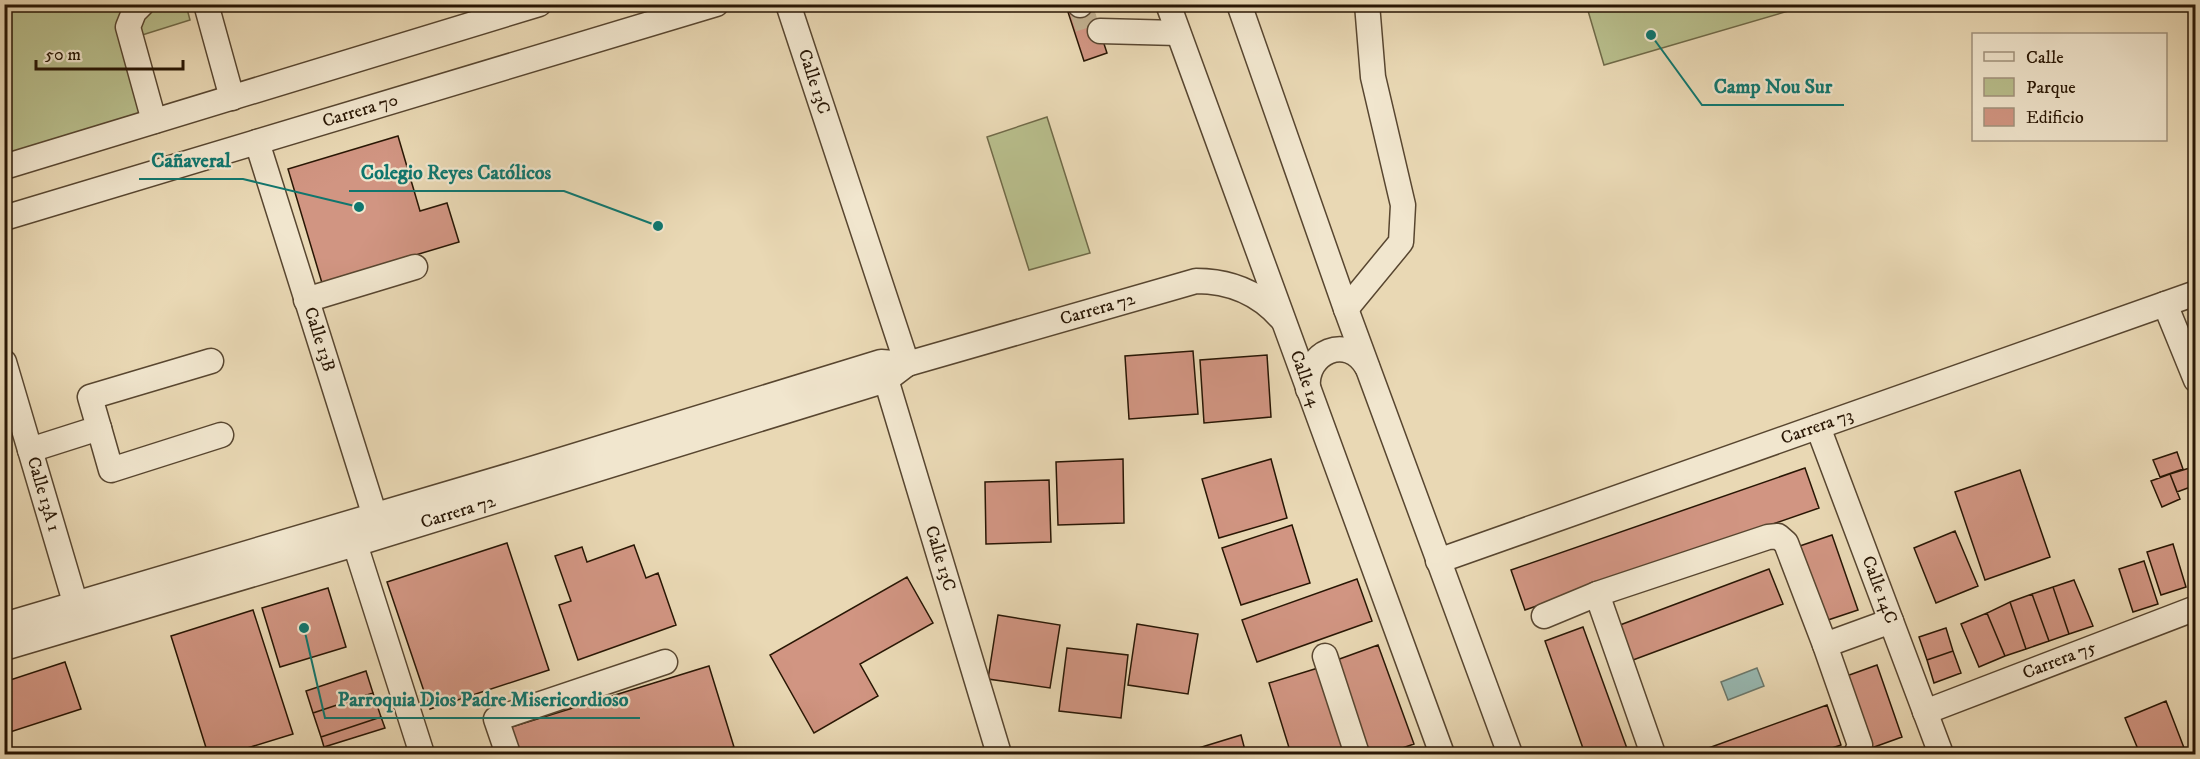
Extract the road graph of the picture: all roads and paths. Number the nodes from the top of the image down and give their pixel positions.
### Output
1 (142, 4) edge
2 (206, 4) edge
3 (539, 4) edge
4 (650, 4) edge
5 (716, 4) edge
6 (788, 4) edge
7 (1168, 4) edge
8 (1239, 4) edge
9 (1366, 4) edge
10 (632, 30) junction
11 (1100, 31) dead end
12 (1178, 33) junction
13 (232, 98) junction
14 (154, 121) junction
15 (257, 142) junction
16 (4, 167) edge
17 (4, 218) edge
18 (415, 267) dead end
19 (2196, 293) edge
20 (306, 300) junction
21 (2165, 304) junction
22 (1346, 309) junction
23 (1281, 318) junction
24 (210, 360) dead end
25 (4, 362) edge
26 (907, 364) junction
27 (1368, 370) junction
28 (883, 371) junction
29 (2196, 380) edge
30 (1308, 389) junction
31 (1818, 427) junction
32 (99, 428) junction
33 (221, 435) dead end
34 (30, 450) junction
35 (379, 525) junction
36 (355, 544) junction
37 (1438, 561) junction
38 (1597, 594) junction
39 (2196, 608) edge
40 (78, 615) junction
41 (1544, 616) dead end
42 (1891, 621) junction
43 (4, 625) edge
44 (1825, 645) junction
45 (4, 648) edge
46 (1325, 656) dead end
47 (665, 662) dead end
48 (1925, 712) junction
49 (422, 754) edge
50 (508, 754) edge
51 (999, 754) edge
52 (1357, 754) edge
53 (1442, 754) edge
54 (1510, 754) edge
55 (1653, 754) edge
56 (1856, 754) edge
57 (1941, 754) edge

1 - 14 street
2 - 13 street
3 - 13 street
4 - 10 street
5 - 10 street, Carrera 70
6 - 26 street, Calle 13C
7 - 12 street, Calle 14
8 - 22 street
9 - 22 street
10 - 15 street, Carrera 70
11 - 12 street
12 - 23 street, Calle 14
13 - 14 street
14 - 16 street
15 - 17 street, Carrera 70
15 - 20 street, Calle 13B
18 - 20 street
19 - 21 street, Carrera 73
20 - 35 street, Calle 13B
21 - 29 street
21 - 31 street, Carrera 73
22 - 27 street
23 - 26 street, Carrera 72
23 - 30 street, Calle 14
24 - 32 street
25 - 34 street, Calle 13A 1
26 - 28 street, Carrera 72
27 - 30 street
27 - 37 street
28 - 35 street, Carrera 72
28 - 51 street, Calle 13C
30 - 53 street, Calle 14
31 - 37 street, Carrera 73
31 - 42 street, Calle 14C
32 - 33 street
32 - 34 street
34 - 40 street, Calle 13A 1
35 - 36 street, Carrera 72
35 - 40 street, Carrera 72
36 - 40 street, Carrera 72
36 - 49 street
37 - 54 street
38 - 41 street
38 - 44 street
38 - 55 street
39 - 48 street, Carrera 75
40 - 43 street, Carrera 72
40 - 45 street, Carrera 72
42 - 44 street
42 - 48 street, Calle 14C
44 - 56 street
46 - 52 street
47 - 50 street
48 - 57 street, Calle 14C

